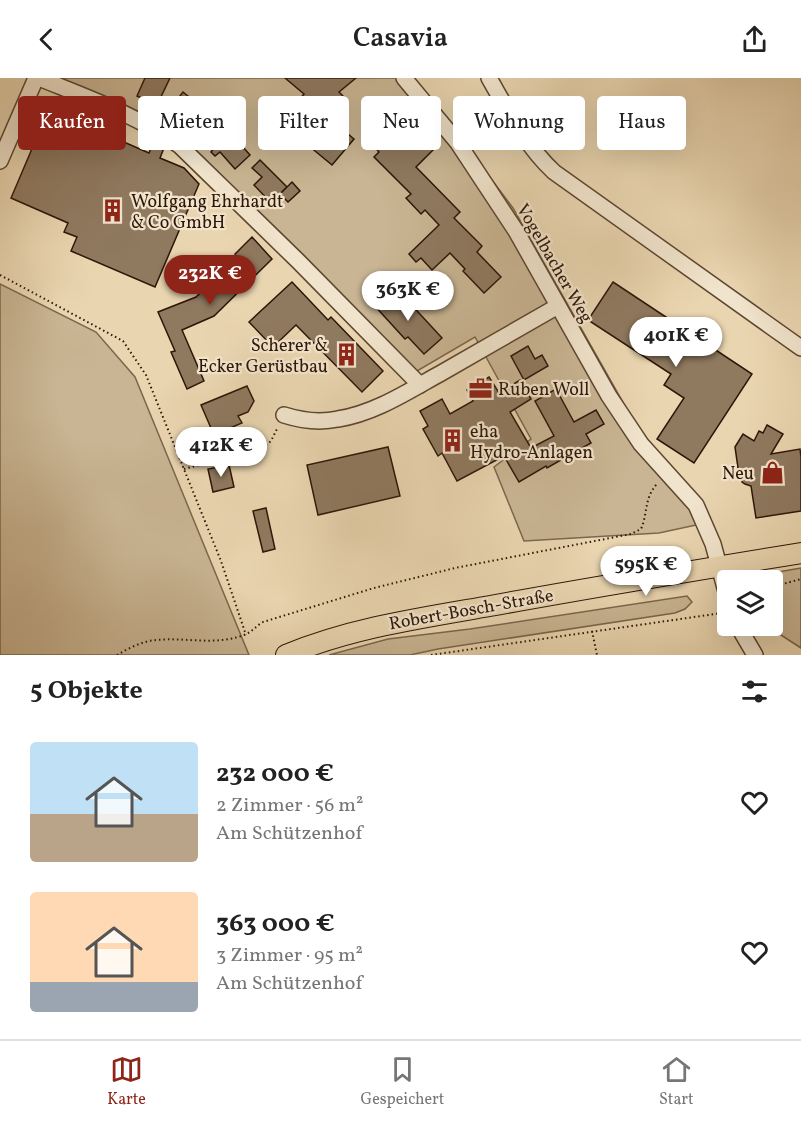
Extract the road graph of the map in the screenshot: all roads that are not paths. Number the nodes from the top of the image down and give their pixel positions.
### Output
1 (38, 78) edge
2 (404, 78) edge
3 (489, 78) edge
4 (0, 161) edge
5 (558, 306) junction
6 (801, 348) edge
7 (420, 385) junction
8 (284, 415) road end
9 (801, 553) edge
10 (720, 566) junction
11 (720, 570) edge
12 (744, 636) edge
13 (286, 655) edge
14 (755, 655) edge

1 - 4 street
1 - 7 street
2 - 5 street, Vogelbacher Weg
3 - 6 street
5 - 7 street
5 - 10 street, Vogelbacher Weg
7 - 8 street
9 - 10 main road, Robert-Bosch-Straße
10 - 11 street, Vogelbacher Weg
10 - 13 main road, Robert-Bosch-Straße
12 - 14 street

